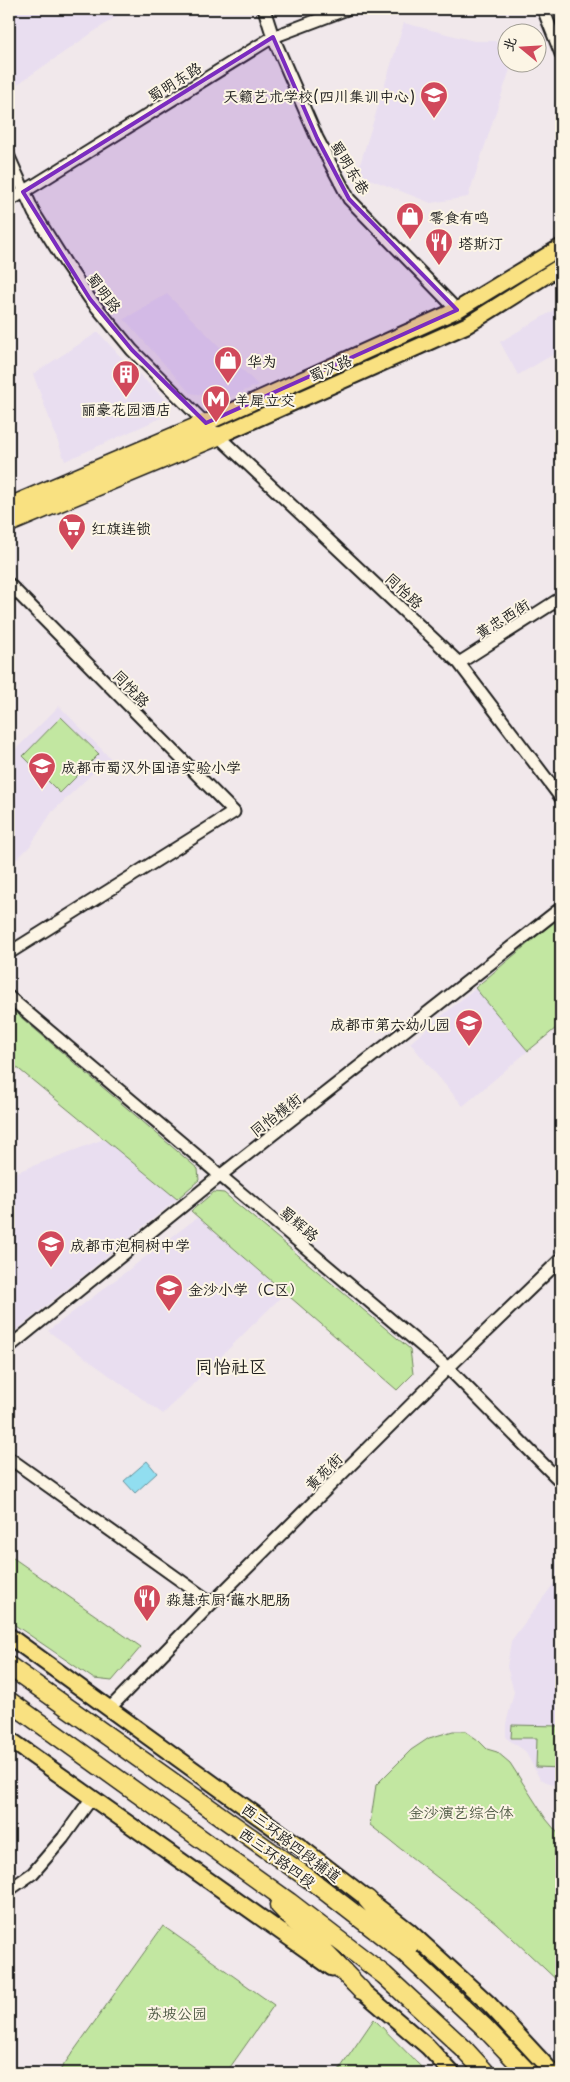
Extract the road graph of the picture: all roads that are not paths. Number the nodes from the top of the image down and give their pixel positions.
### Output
1 (264, 9) edge
2 (347, 9) edge
3 (543, 9) edge
4 (273, 37) junction
5 (561, 54) edge
6 (9, 157) edge
7 (23, 192) junction
8 (9, 201) edge
9 (561, 247) edge
10 (561, 266) edge
11 (458, 310) junction
12 (206, 423) junction
13 (218, 436) junction
14 (9, 507) edge
15 (9, 523) edge
16 (9, 584) edge
17 (561, 598) edge
18 (460, 662) junction
19 (561, 798) edge
20 (561, 908) edge
21 (9, 953) edge
22 (9, 997) edge
23 (221, 1175) junction
24 (561, 1259) edge
25 (9, 1347) edge
26 (448, 1368) junction
27 (9, 1458) edge
28 (561, 1482) edge
29 (212, 1604) junction
30 (9, 1636) edge
31 (9, 1666) edge
32 (9, 1701) edge
33 (110, 1708) junction
34 (9, 1739) edge
35 (91, 1799) junction
36 (246, 1871) junction
37 (9, 1890) edge
38 (367, 1899) junction
39 (361, 1990) junction
40 (453, 1999) junction
41 (452, 2073) edge
42 (486, 2073) edge
43 (528, 2073) edge
44 (553, 2073) edge

1 - 4 street, 蜀明东巷
2 - 4 street, 蜀明东路
3 - 5 street
4 - 7 street, 蜀明东路
4 - 11 street, 蜀明东巷
6 - 7 street, 蜀明路
7 - 8 street, 蜀明东路
7 - 12 street, 蜀明路
9 - 11 main road, 蜀汉路
10 - 13 main road, 蜀汉路
11 - 12 main road, 蜀汉路
12 - 13 street, 同怡路
12 - 14 highway, 蜀汉路
13 - 15 highway, 蜀汉路
13 - 18 street, 同怡路
16 - 21 street, 同悦路
17 - 18 street, 黄忠西街
18 - 19 street, 同怡路
20 - 23 street, 同怡横街
22 - 23 street, 蜀辉路
23 - 25 street, 同怡横街
23 - 26 street, 蜀辉路
24 - 26 street, 黄苑街
26 - 28 street, 蜀辉路
26 - 29 street, 黄苑街
27 - 29 street
29 - 33 street, 黄苑街
30 - 33 main road, 西三环路四段辅道
31 - 40 highway, 西三环路四段
32 - 36 highway, 西三环路四段
33 - 38 main road, 西三环路四段辅道
34 - 35 main road
35 - 37 street
35 - 39 main road
36 - 39 highway
36 - 42 highway, 西三环路四段
38 - 40 highway
38 - 44 main road, 西三环路四段辅道
39 - 41 main road
40 - 43 highway, 西三环路四段

